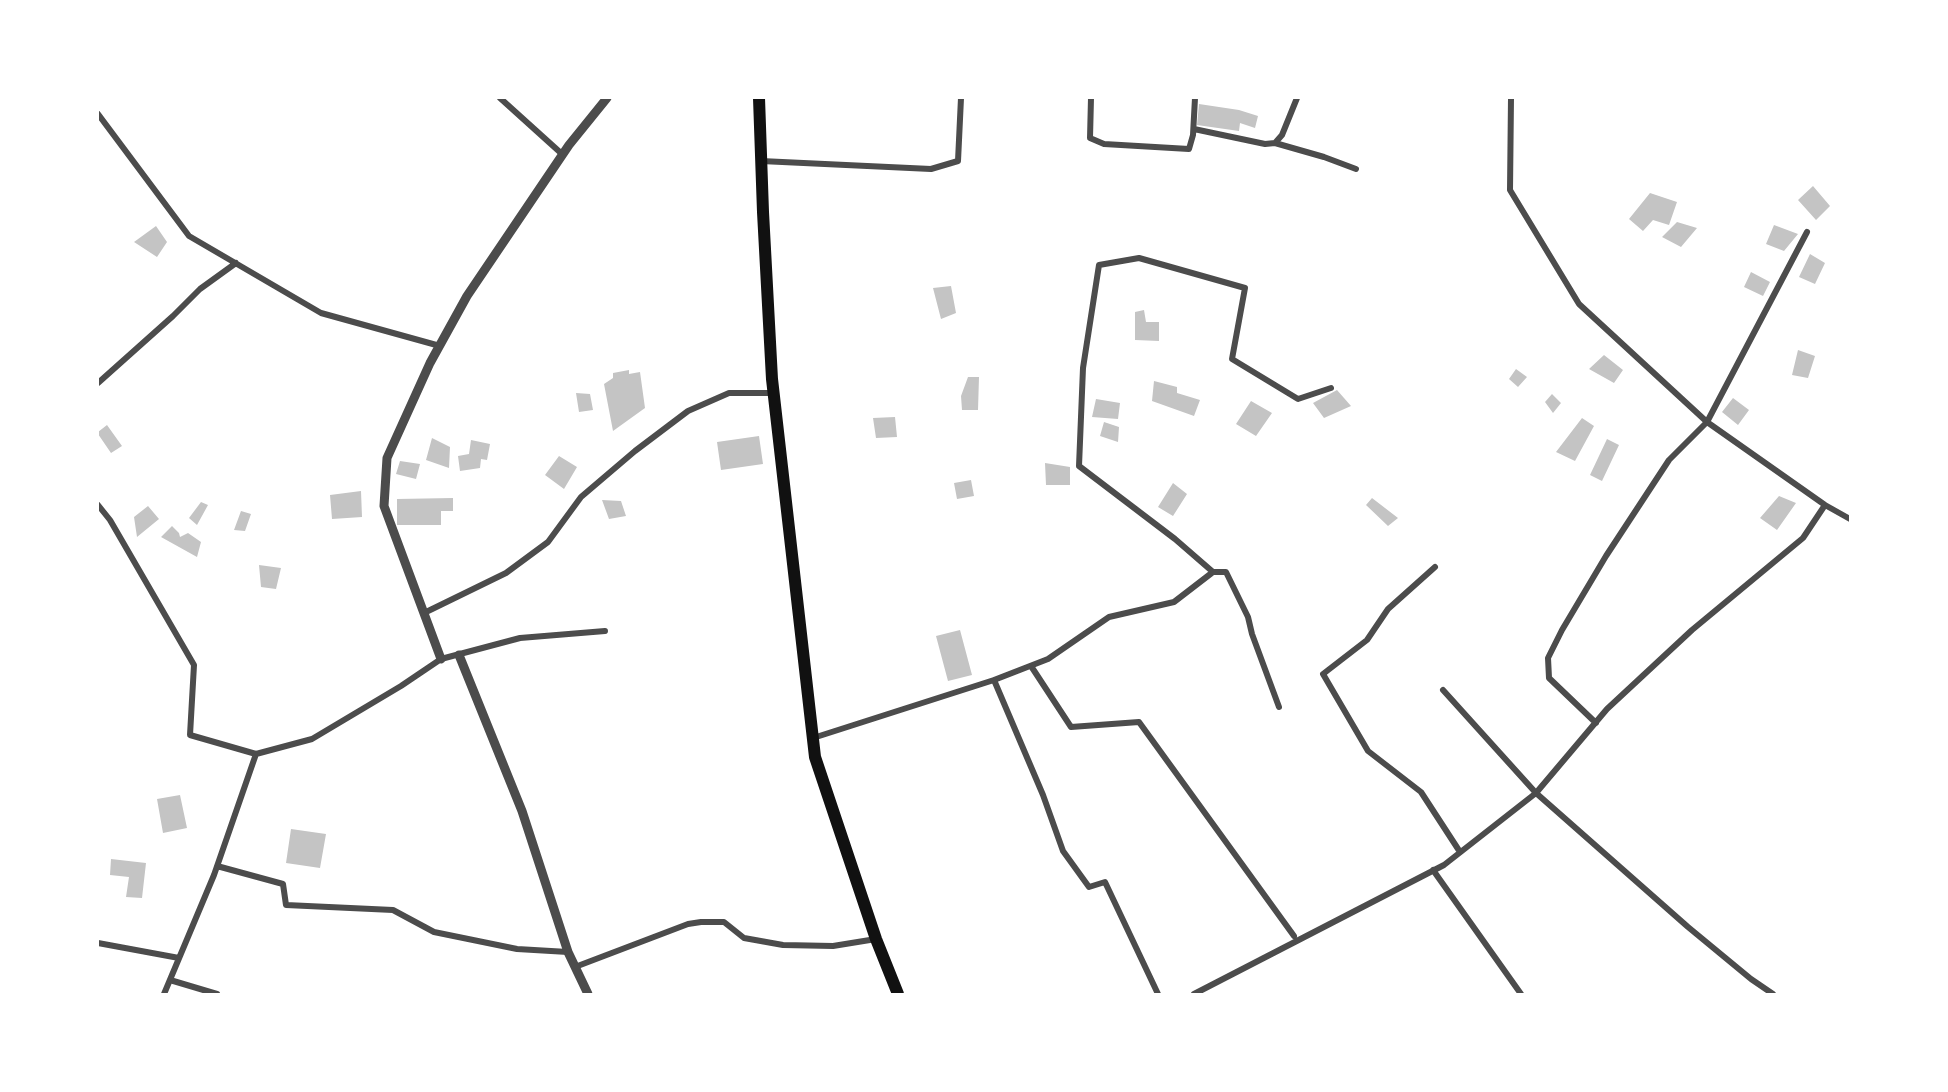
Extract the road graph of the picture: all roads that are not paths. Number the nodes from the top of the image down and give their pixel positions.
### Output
1 (500, 98) edge
2 (607, 98) edge
3 (759, 98) edge
4 (961, 98) edge
5 (1090, 98) edge
6 (1195, 98) edge
7 (1297, 98) edge
8 (1511, 98) edge
9 (98, 114) edge
10 (1194, 129) junction
11 (1275, 143) junction
12 (562, 154) junction
13 (761, 161) junction
14 (1356, 170) dead end
15 (1807, 232) dead end
16 (236, 263) junction
17 (440, 346) junction
18 (98, 383) edge
19 (1331, 388) dead end
20 (774, 393) junction
21 (1707, 422) junction
22 (1824, 505) junction
23 (98, 508) edge
24 (1851, 519) edge
25 (1435, 567) dead end
26 (1213, 572) junction
27 (424, 613) junction
28 (605, 631) dead end
29 (459, 655) junction
30 (441, 659) junction
31 (1031, 666) junction
32 (994, 680) junction
33 (1443, 690) dead end
34 (1280, 707) dead end
35 (1596, 723) junction
36 (813, 738) junction
37 (256, 754) junction
38 (1536, 793) junction
39 (1460, 852) junction
40 (217, 866) junction
41 (1433, 870) junction
42 (1294, 936) dead end
43 (876, 939) junction
44 (98, 943) edge
45 (568, 952) junction
46 (179, 958) junction
47 (575, 967) junction
48 (170, 980) junction
49 (164, 994) edge
50 (217, 994) edge
51 (588, 994) edge
52 (898, 994) edge
53 (1158, 994) edge
54 (1194, 994) edge
55 (1521, 994) edge
56 (1773, 994) edge

1 - 12 street
2 - 12 street
3 - 13 main road
4 - 13 street
5 - 10 street
6 - 10 street
7 - 11 street
8 - 21 street
9 - 16 street
10 - 11 street
11 - 14 street
12 - 17 street
13 - 20 main road
15 - 21 street
16 - 17 street
16 - 18 street
17 - 27 street
19 - 26 street
20 - 27 street
20 - 36 main road
21 - 22 street
21 - 35 street
22 - 24 street
22 - 35 street
23 - 37 street
25 - 39 street
26 - 31 street
26 - 34 street
27 - 30 street
28 - 29 street
29 - 30 street
29 - 45 street
30 - 37 street
31 - 32 street
31 - 42 street
32 - 36 street
32 - 53 street
33 - 38 street
35 - 38 street
36 - 43 main road
37 - 40 street
38 - 39 street
38 - 56 street
39 - 41 street
40 - 45 street
40 - 46 street
41 - 54 street
41 - 55 street
43 - 47 street
43 - 52 main road
44 - 46 street
45 - 47 street
46 - 48 street
47 - 51 street
48 - 49 street
48 - 50 street

